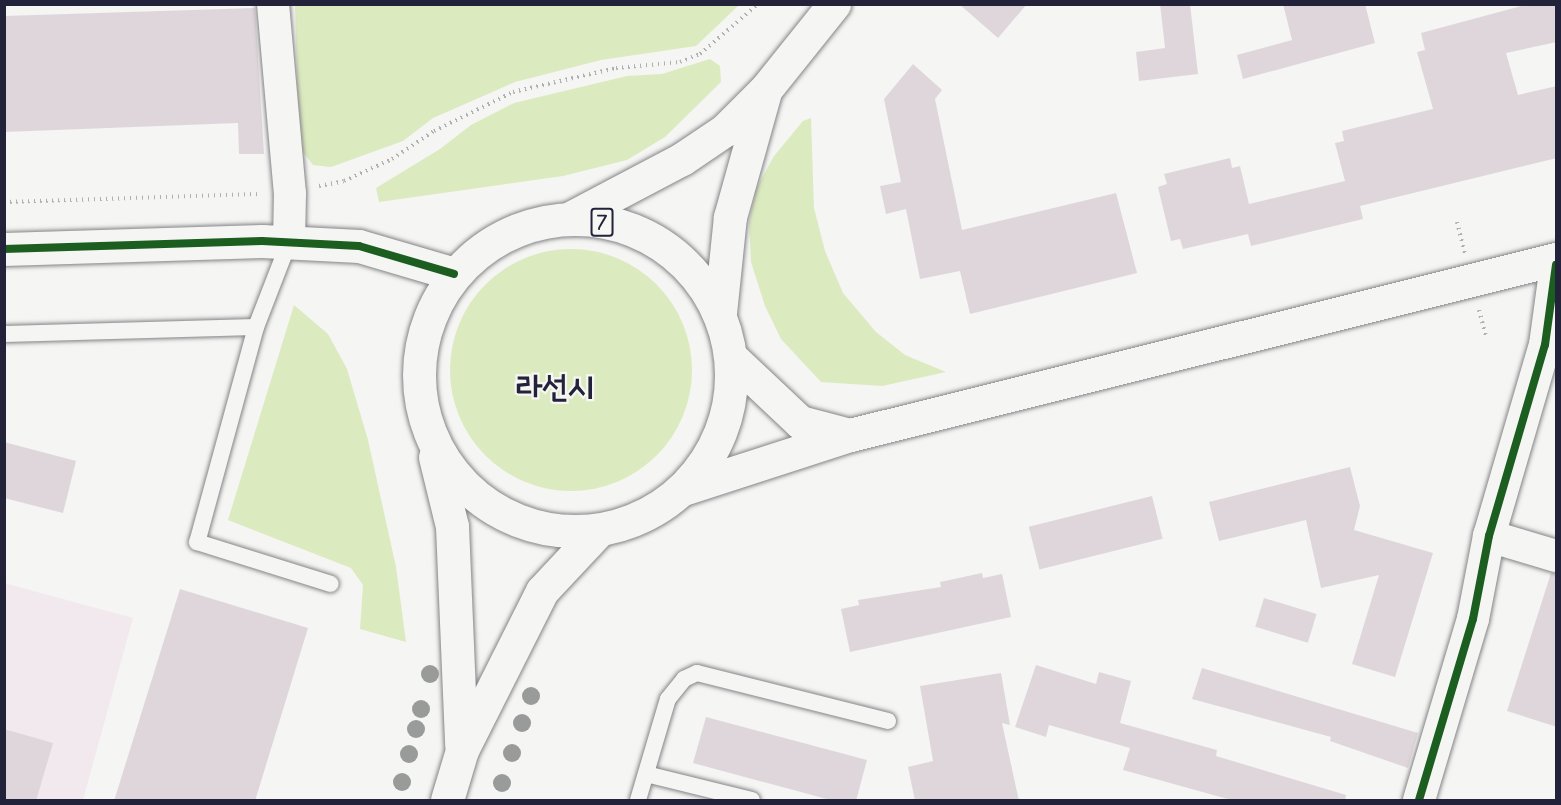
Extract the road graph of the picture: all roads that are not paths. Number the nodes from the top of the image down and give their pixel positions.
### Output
1 (273, 4) edge
2 (834, 4) edge
3 (766, 89) junction
4 (570, 218) junction
5 (289, 242) junction
6 (4, 249) edge
7 (1557, 259) edge
8 (1557, 265) edge
9 (454, 274) junction
10 (720, 313) junction
11 (256, 327) junction
12 (4, 334) edge
13 (732, 358) junction
14 (850, 435) junction
15 (431, 439) junction
16 (683, 489) junction
17 (598, 530) junction
18 (1489, 536) junction
19 (1557, 556) edge
20 (331, 584) dead end
21 (888, 721) dead end
22 (462, 750) junction
23 (645, 774) junction
24 (447, 801) edge
25 (638, 801) edge
26 (752, 801) edge
27 (1419, 801) edge

1 - 5 street
2 - 3 main road, 7
3 - 4 main road, 7
3 - 10 main road, 7
4 - 9 main road, 7
4 - 10 main road, 7
5 - 6 main road
5 - 9 main road
5 - 11 lane
7 - 14 main road
8 - 18 street
9 - 15 main road, 7
10 - 13 main road, 7
11 - 12 lane
11 - 20 lane
13 - 14 main road
13 - 16 main road, 7
14 - 16 main road
15 - 17 main road, 7
15 - 22 main road, 7
16 - 17 main road, 7
17 - 22 main road, 7
18 - 19 street
18 - 27 street
21 - 23 lane
22 - 24 main road, 7
23 - 25 lane
23 - 26 lane

